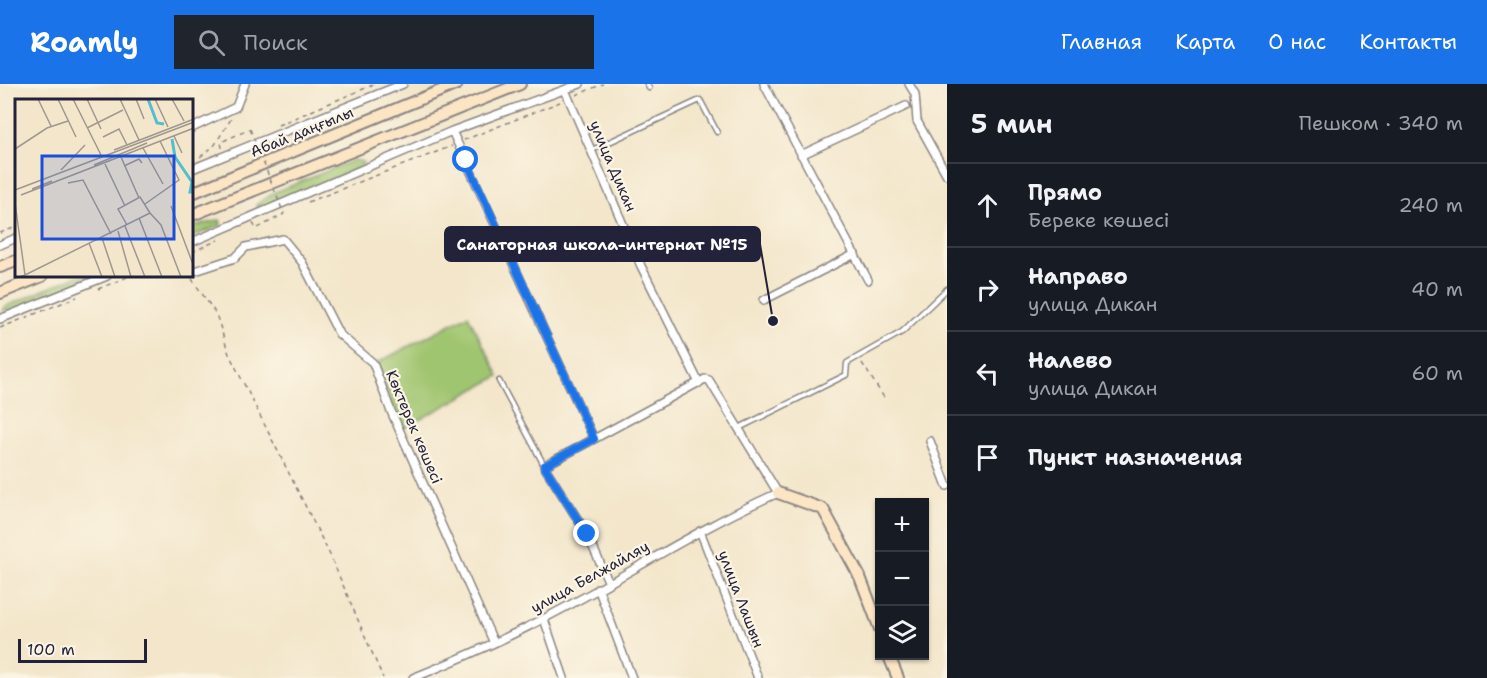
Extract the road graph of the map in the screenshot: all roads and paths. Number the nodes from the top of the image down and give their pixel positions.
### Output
1 (245, 84) edge
2 (375, 84) edge
3 (403, 84) edge
4 (457, 84) edge
5 (519, 84) edge
6 (580, 84) edge
7 (603, 84) edge
8 (764, 84) edge
9 (909, 84) edge
10 (565, 90) junction
11 (569, 98) junction
12 (906, 106) dead end
13 (236, 107) junction
14 (277, 126) dead end
15 (194, 127) edge
16 (452, 131) junction
17 (717, 132) dead end
18 (259, 136) dead end
19 (250, 139) dead end
20 (221, 142) dead end
21 (458, 143) junction
22 (591, 150) junction
23 (801, 156) junction
24 (198, 158) dead end
25 (194, 168) edge
26 (947, 175) edge
27 (363, 181) dead end
28 (194, 192) edge
29 (194, 214) edge
30 (252, 222) dead end
31 (15, 227) edge
32 (0, 233) edge
33 (15, 238) edge
34 (194, 241) edge
35 (0, 245) edge
36 (855, 254) junction
37 (15, 261) edge
38 (0, 267) edge
39 (194, 271) edge
40 (37, 278) edge
41 (102, 278) edge
42 (125, 278) edge
43 (191, 278) edge
44 (868, 279) dead end
45 (947, 289) edge
46 (94, 290) dead end
47 (0, 293) edge
48 (85, 294) dead end
49 (764, 300) dead end
50 (0, 318) edge
51 (0, 328) edge
52 (858, 357) junction
53 (499, 381) dead end
54 (699, 383) junction
55 (885, 399) dead end
56 (739, 428) junction
57 (594, 439) junction
58 (930, 441) dead end
59 (544, 466) junction
60 (947, 486) edge
61 (778, 493) junction
62 (700, 531) junction
63 (609, 582) junction
64 (598, 588) junction
65 (875, 618) edge
66 (544, 619) junction
67 (494, 643) junction
68 (891, 660) edge
69 (434, 669) junction
70 (383, 678) edge
71 (413, 678) edge
72 (436, 678) edge
73 (564, 678) edge
74 (632, 678) edge
75 (758, 678) edge
76 (898, 678) edge

1 - 13 street
2 - 14 path
3 - 25 street
4 - 28 main road, Абай даңғылы
5 - 29 main road
6 - 10 street
7 - 11 path
8 - 23 street
9 - 26 street
10 - 11 street, улица Дикан
10 - 16 street
11 - 21 path
11 - 22 street, улица Дикан
12 - 23 street
13 - 15 street
13 - 24 path
16 - 21 street
16 - 34 street
17 - 22 lane
18 - 19 path
20 - 30 path, bridge
21 - 27 path
21 - 57 street
22 - 54 street, улица Дикан
23 - 36 street
31 - 32 path
33 - 35 street
36 - 44 street
36 - 49 street
37 - 38 main road
39 - 67 street, Көктерек көшесі
40 - 47 main road
41 - 50 street
42 - 46 path
43 - 70 path
45 - 52 lane
48 - 51 path
52 - 55 path
52 - 56 lane
53 - 59 lane
54 - 56 street
54 - 57 street
56 - 61 street
57 - 59 street
58 - 60 street
59 - 63 street
61 - 62 street, улица Белжайляу
61 - 65 main road
62 - 63 street, улица Белжайляу
62 - 75 street, улица Лашын
63 - 64 street, улица Белжайляу
64 - 66 street, улица Белжайляу
64 - 74 street
66 - 67 street, улица Белжайляу
66 - 73 street
67 - 69 street, улица Белжайляу
68 - 76 main road
69 - 71 street, улица Белжайляу
69 - 72 street

